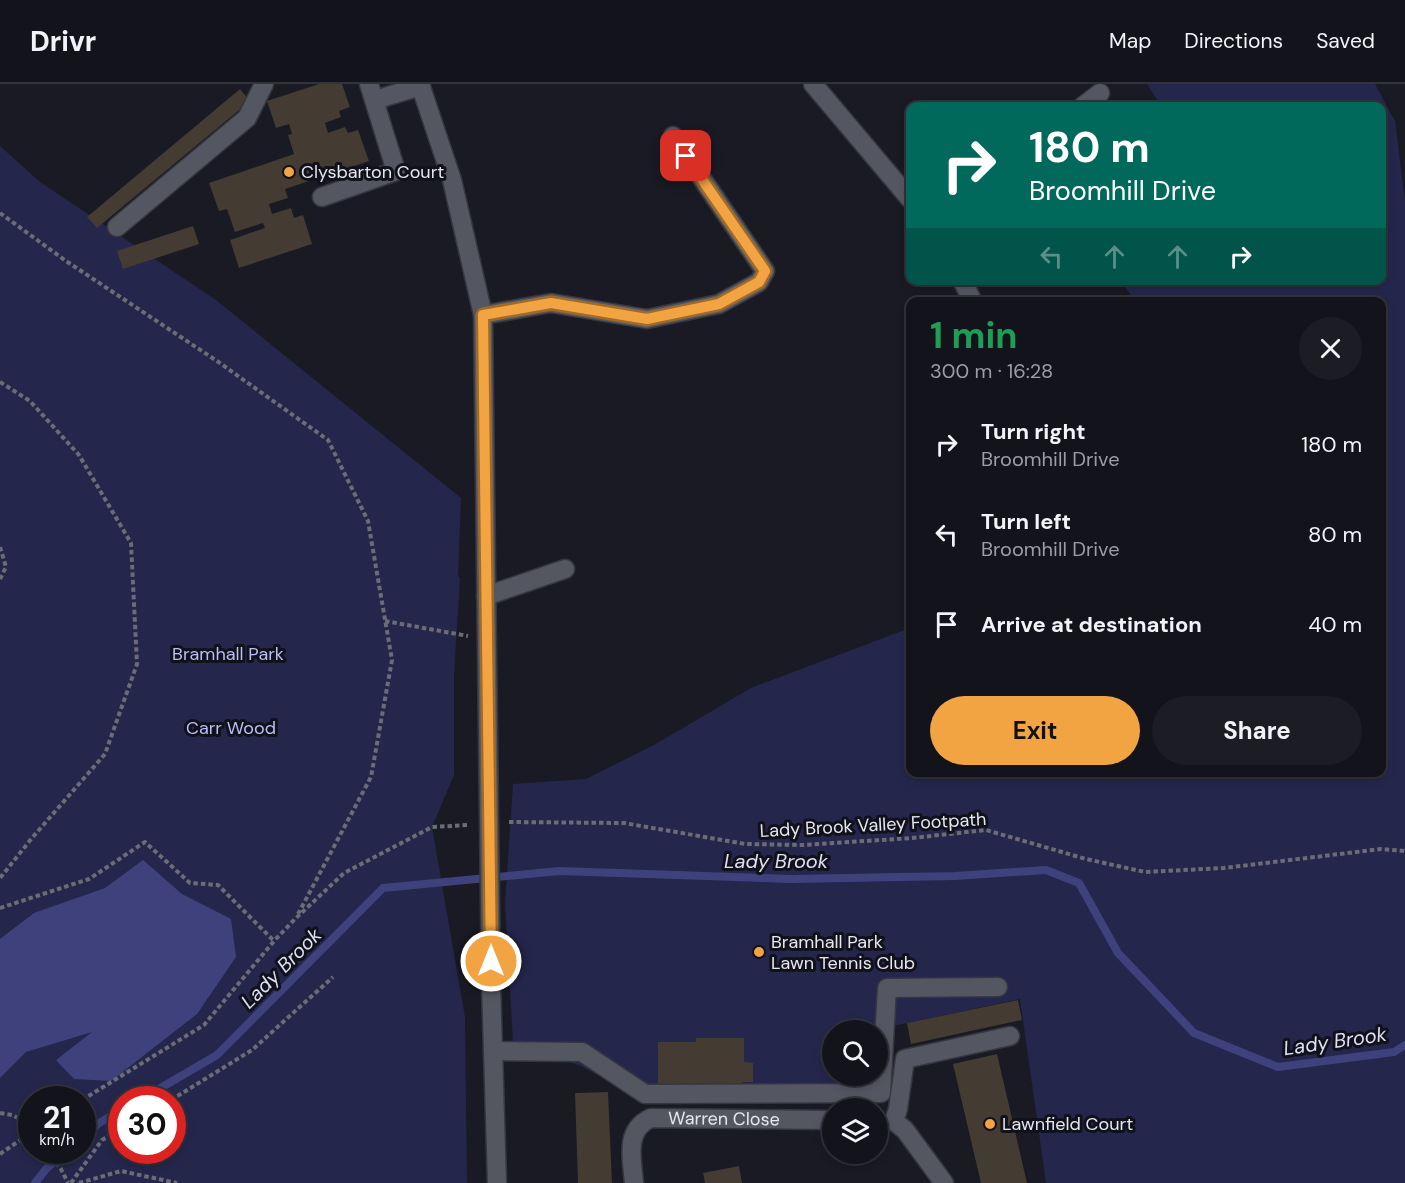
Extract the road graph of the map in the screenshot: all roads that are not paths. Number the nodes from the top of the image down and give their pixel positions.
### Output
1 (264, 84) edge
2 (813, 84) edge
3 (420, 85) edge
4 (372, 92) edge
5 (1100, 93) dead end
6 (1088, 102) edge
7 (673, 136) dead end
8 (906, 194) edge
9 (322, 196) dead end
10 (117, 227) dead end
11 (483, 315) junction
12 (565, 569) dead end
13 (486, 597) junction
14 (998, 987) dead end
15 (1010, 1036) dead end
16 (493, 1051) junction
17 (888, 1119) edge
18 (822, 1120) edge
19 (888, 1122) edge
20 (497, 1183) edge
21 (634, 1183) edge
22 (944, 1183) edge

1 - 10 street
2 - 8 street
3 - 4 street
3 - 11 street
4 - 9 street
5 - 6 street
7 - 11 street
11 - 13 street
12 - 13 street
13 - 16 street
14 - 16 street
15 - 17 street
16 - 20 street
18 - 21 street, Warren Close
19 - 22 street

